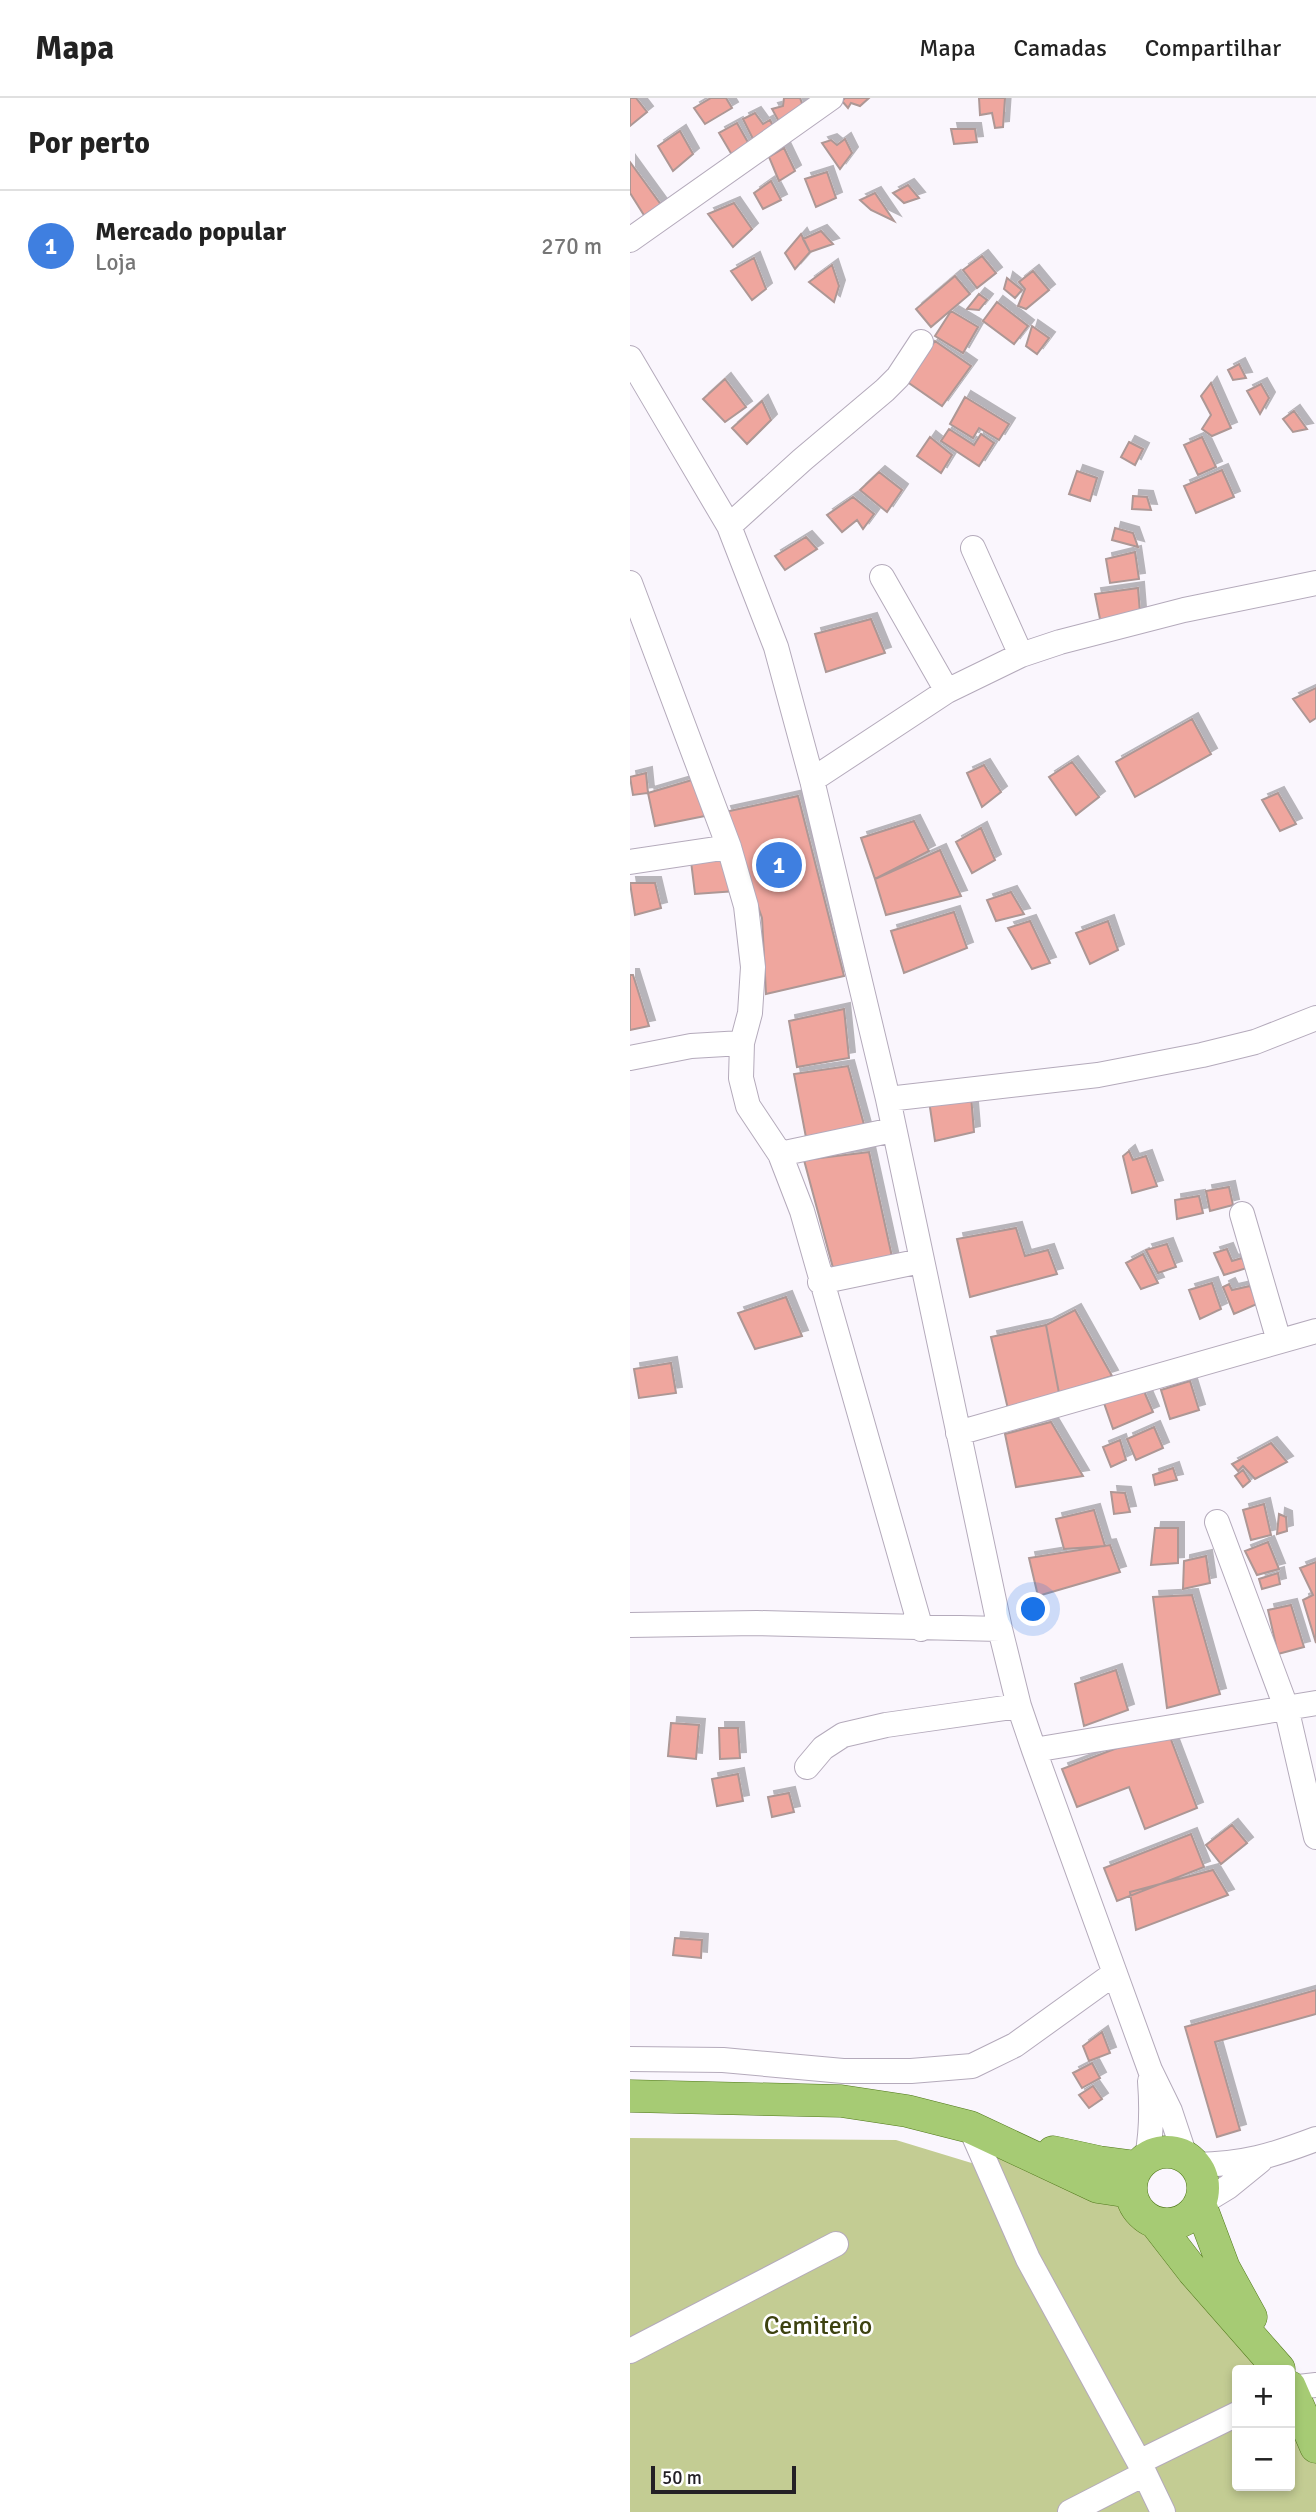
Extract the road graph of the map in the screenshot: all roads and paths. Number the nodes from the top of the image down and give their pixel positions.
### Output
1 (831, 98) edge
2 (630, 240) edge
3 (921, 342) dead end
4 (630, 358) edge
5 (729, 527) junction
6 (973, 548) dead end
7 (882, 577) dead end
8 (630, 583) edge
9 (1316, 583) edge
10 (1021, 655) junction
11 (947, 691) junction
12 (812, 780) junction
13 (729, 847) junction
14 (630, 862) edge
15 (1316, 1018) edge
16 (742, 1043) junction
17 (630, 1058) edge
18 (888, 1099) junction
19 (893, 1130) junction
20 (780, 1154) junction
21 (1242, 1214) dead end
22 (921, 1261) junction
23 (820, 1282) junction
24 (1316, 1331) edge
25 (1279, 1341) junction
26 (958, 1433) junction
27 (1217, 1522) dead end
28 (630, 1625) edge
29 (921, 1629) junction
30 (1000, 1629) junction
31 (1316, 1703) edge
32 (1019, 1706) junction
33 (1286, 1707) junction
34 (1034, 1750) junction
35 (807, 1767) dead end
36 (1316, 1837) edge
37 (1115, 1973) junction
38 (630, 2059) edge
39 (1150, 2070) junction
40 (630, 2095) edge
41 (970, 2127) junction
42 (1316, 2139) edge
43 (1264, 2158) junction
44 (1191, 2161) junction
45 (1138, 2172) junction
46 (1200, 2204) junction
47 (1155, 2222) junction
48 (836, 2244) dead end
49 (630, 2351) edge
50 (1273, 2365) edge
51 (1278, 2365) edge
52 (1295, 2382) edge
53 (1316, 2385) edge
54 (1295, 2400) edge
55 (1232, 2417) edge
56 (1316, 2447) edge
57 (1141, 2468) junction
58 (1070, 2512) edge
59 (1163, 2512) edge

1 - 2 street
3 - 5 street
4 - 5 street
5 - 12 street
6 - 10 street
7 - 11 street
8 - 13 street
9 - 10 street
10 - 11 street
11 - 12 street
12 - 18 street
13 - 14 street
13 - 16 street
15 - 18 street
16 - 17 street
16 - 20 street
18 - 19 street
19 - 20 street
19 - 22 street
20 - 23 street
21 - 25 street
22 - 23 street
22 - 26 street
23 - 29 street
24 - 25 street
25 - 26 street
26 - 30 street
27 - 33 street
28 - 29 street
29 - 30 street
30 - 32 street
31 - 33 street
32 - 34 street
32 - 35 street
33 - 34 street
33 - 36 street
34 - 37 street
37 - 38 street
37 - 39 street
39 - 44 street
39 - 45 street
40 - 41 main road
41 - 45 main road
41 - 57 street
42 - 43 street
43 - 44 street
43 - 46 street
44 - 45 main road
44 - 46 main road
45 - 47 main road
46 - 47 main road
46 - 51 main road
47 - 50 main road
48 - 49 street
52 - 53 street
54 - 56 main road
55 - 57 street
57 - 58 street
57 - 59 street

